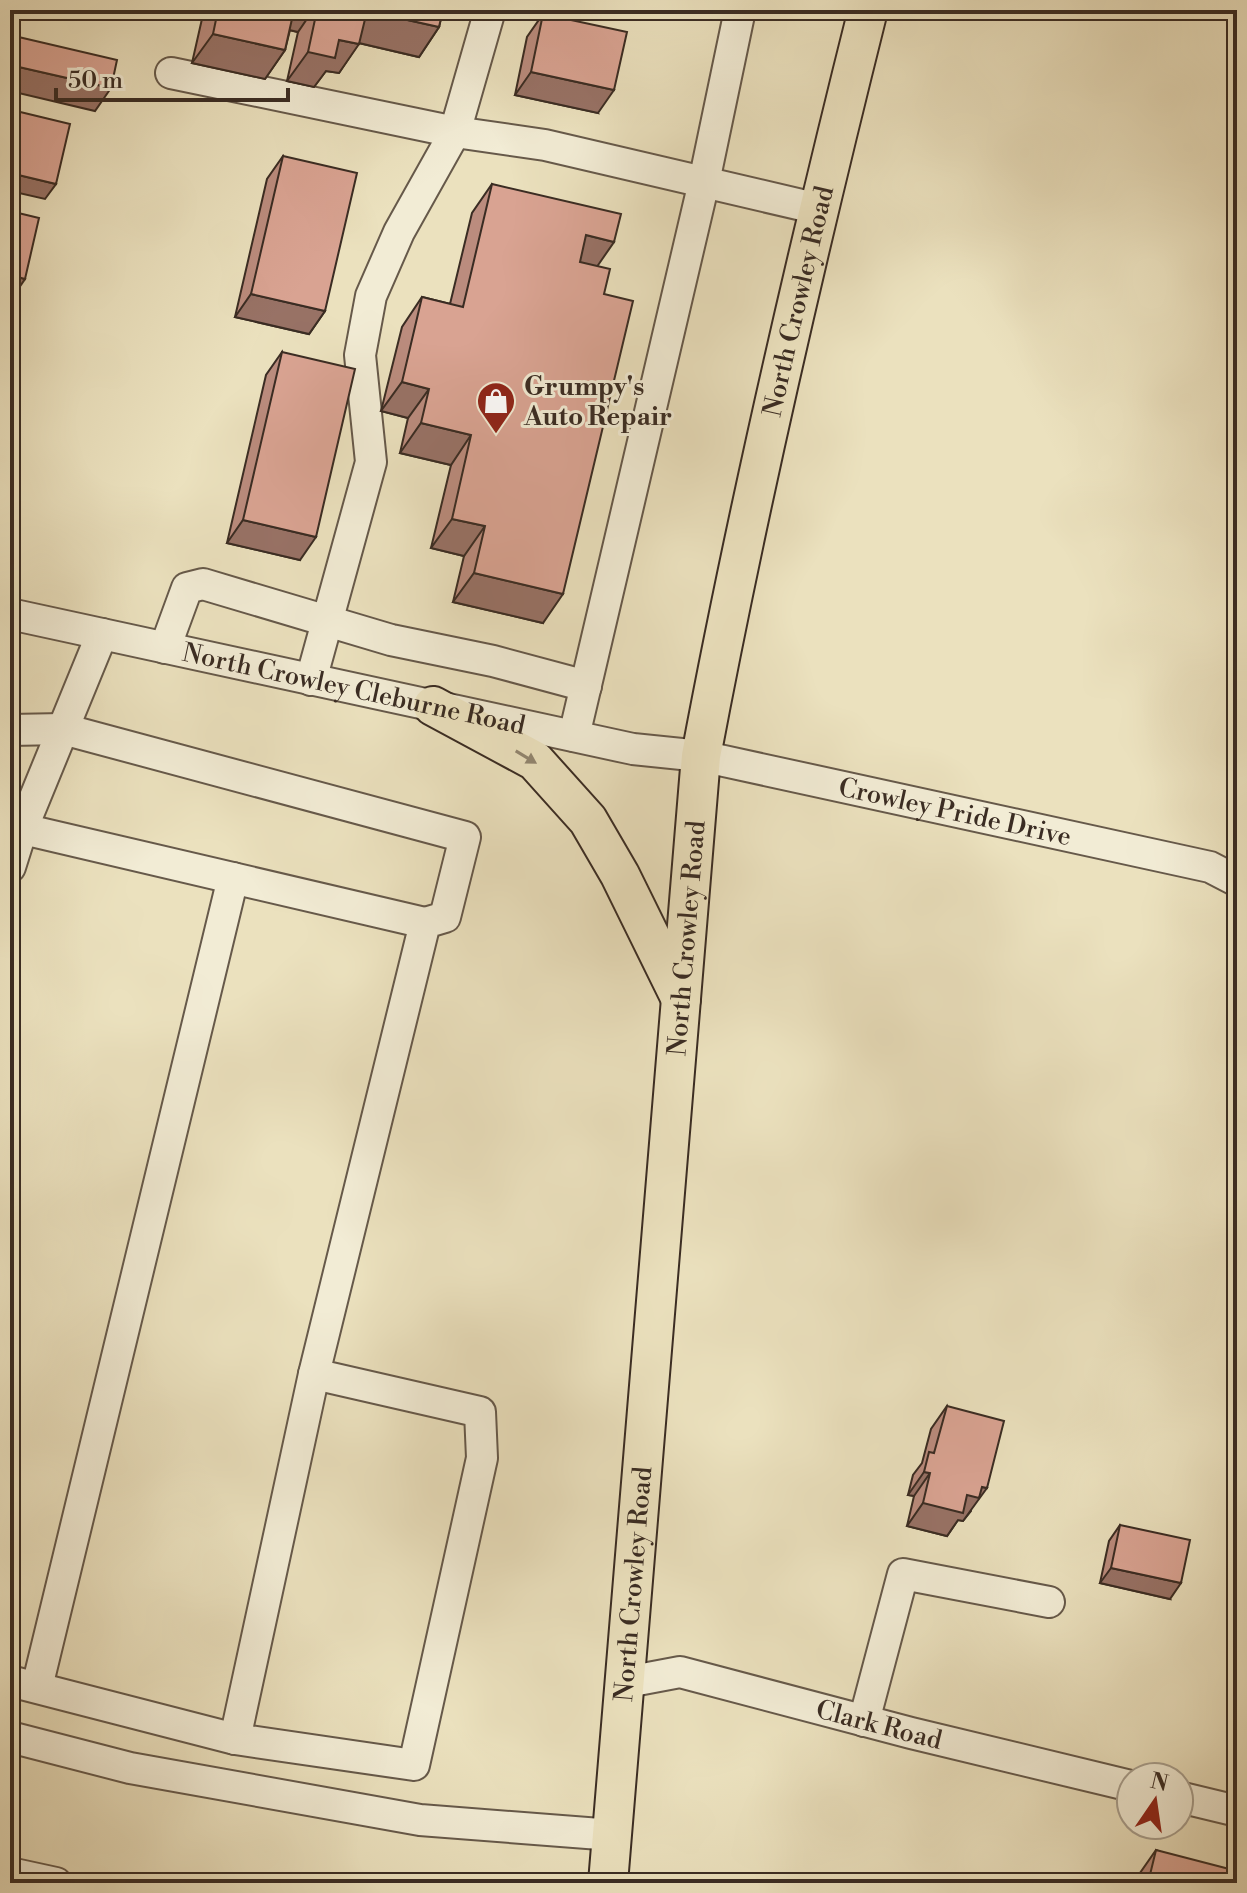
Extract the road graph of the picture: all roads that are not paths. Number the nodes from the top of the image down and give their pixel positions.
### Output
1 (490, 10) edge
2 (740, 10) edge
3 (868, 10) edge
4 (171, 73) dead end
5 (455, 132) junction
6 (704, 182) junction
7 (819, 209) junction
8 (10, 614) edge
9 (327, 622) junction
10 (102, 634) junction
11 (165, 648) junction
12 (311, 680) junction
13 (586, 686) junction
14 (433, 706) junction
15 (63, 729) junction
16 (10, 730) edge
17 (574, 736) junction
18 (701, 756) junction
19 (16, 827) edge
20 (1224, 865) edge
21 (10, 867) edge
22 (233, 878) junction
23 (1237, 881) edge
24 (425, 923) junction
25 (681, 999) junction
26 (314, 1374) junction
27 (1049, 1602) dead end
28 (627, 1682) junction
29 (23, 1684) edge
30 (864, 1721) junction
31 (10, 1737) edge
32 (235, 1739) junction
33 (1115, 1782) edge
34 (1195, 1801) edge
35 (1237, 1811) edge
36 (613, 1835) junction
37 (10, 1873) edge
38 (56, 1883) edge
39 (608, 1883) edge

1 - 5 street
2 - 6 street
3 - 7 main road, North Crowley Road
4 - 5 street
5 - 6 street
5 - 9 street
6 - 7 street
6 - 13 street
7 - 18 main road, North Crowley Road
8 - 10 street, North Crowley Cleburne Road
9 - 11 street
9 - 12 street
9 - 13 street
10 - 11 street, North Crowley Cleburne Road
10 - 15 street
11 - 12 street, North Crowley Cleburne Road
12 - 14 street, North Crowley Cleburne Road
13 - 17 street
14 - 17 street, North Crowley Cleburne Road
14 -> 25 main road
15 - 16 street
15 - 19 street
15 - 24 street
17 - 18 street, North Crowley Cleburne Road
18 - 20 street, Crowley Pride Drive
18 - 25 main road, North Crowley Road
19 - 21 street
19 - 22 street
20 - 23 street, Crowley Pride Drive
22 - 24 street
22 - 29 street
24 - 26 street
25 - 28 main road, North Crowley Road
26 - 32 street
26 - 32 street
27 - 30 street
28 - 30 street, Clark Road
28 - 36 main road, North Crowley Road
29 - 32 street
30 - 33 street, Clark Road
31 - 36 street
34 - 35 street
36 - 39 main road, North Crowley Road
37 - 38 street

